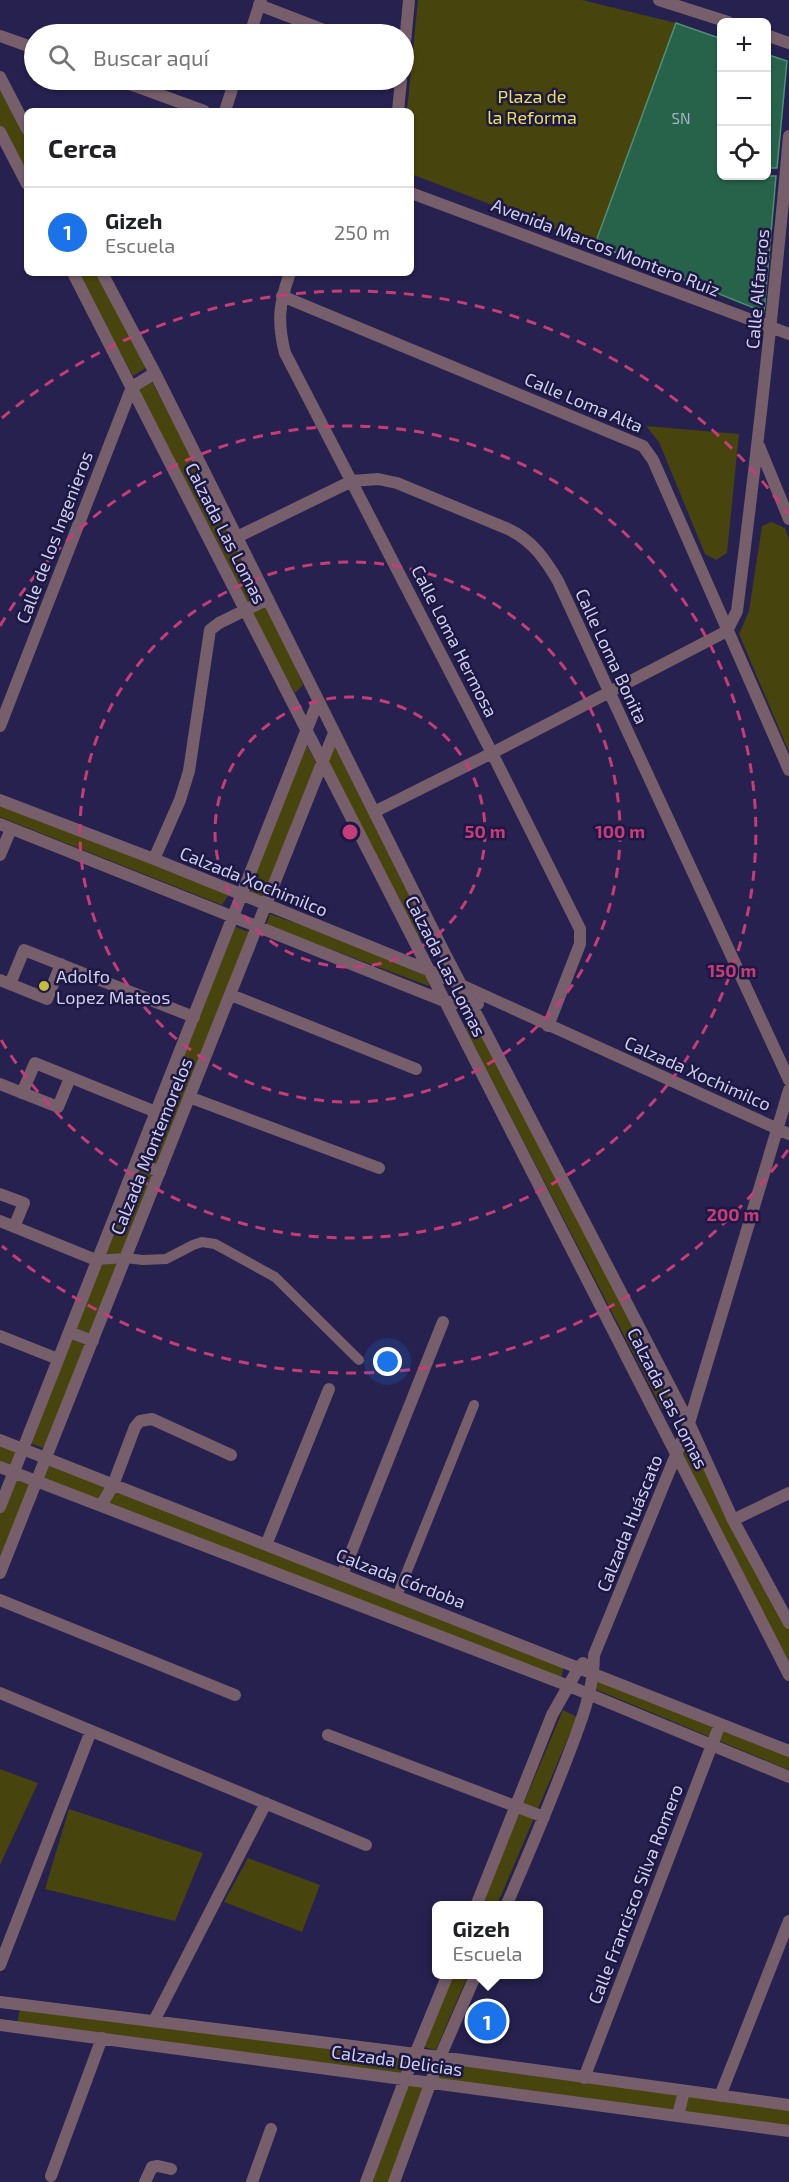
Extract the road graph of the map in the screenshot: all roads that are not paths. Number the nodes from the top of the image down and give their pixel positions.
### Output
1 (409, 0) edge
2 (664, 1) edge
3 (260, 2) edge
4 (717, 18) edge
5 (253, 24) edge
6 (311, 24) edge
7 (407, 24) edge
8 (0, 36) edge
9 (771, 37) edge
10 (789, 43) edge
11 (24, 44) edge
12 (0, 77) edge
13 (146, 90) edge
14 (232, 90) edge
15 (400, 90) edge
16 (196, 108) edge
17 (226, 108) edge
18 (398, 108) edge
19 (24, 123) edge
20 (0, 132) edge
21 (789, 136) edge
22 (24, 178) edge
23 (414, 194) edge
24 (75, 276) edge
25 (104, 276) edge
26 (289, 276) edge
27 (282, 296) junction
28 (772, 328) junction
29 (789, 334) edge
30 (154, 373) junction
31 (132, 387) junction
32 (759, 445) junction
33 (352, 481) junction
34 (789, 519) edge
35 (237, 537) junction
36 (268, 599) junction
37 (245, 610) junction
38 (727, 631) junction
39 (609, 692) junction
40 (318, 701) junction
41 (0, 726) edge
42 (307, 731) junction
43 (334, 733) junction
44 (492, 753) junction
45 (322, 763) junction
46 (789, 770) edge
47 (0, 800) edge
48 (374, 812) junction
49 (6, 827) edge
50 (0, 855) edge
51 (154, 859) junction
52 (241, 896) junction
53 (266, 906) junction
54 (233, 918) junction
55 (256, 928) junction
56 (61, 964) junction
57 (428, 970) junction
58 (5, 982) edge
59 (463, 985) junction
60 (231, 995) junction
61 (493, 999) junction
62 (444, 1001) junction
63 (472, 1005) junction
64 (194, 1017) junction
65 (548, 1026) junction
66 (416, 1069) dead end
67 (70, 1078) junction
68 (789, 1080) edge
69 (0, 1084) edge
70 (789, 1090) edge
71 (22, 1093) junction
72 (189, 1097) junction
73 (156, 1112) junction
74 (784, 1131) edge
75 (136, 1162) junction
76 (379, 1168) dead end
77 (160, 1172) junction
78 (0, 1194) edge
79 (0, 1221) edge
80 (14, 1227) junction
81 (125, 1258) junction
82 (96, 1260) junction
83 (443, 1322) dead end
84 (69, 1332) junction
85 (0, 1336) edge
86 (93, 1341) junction
87 (58, 1359) junction
88 (359, 1360) dead end
89 (329, 1389) dead end
90 (474, 1405) dead end
91 (689, 1423) junction
92 (0, 1440) edge
93 (23, 1449) junction
94 (231, 1455) dead end
95 (676, 1455) junction
96 (46, 1458) junction
97 (0, 1467) edge
98 (14, 1472) junction
99 (36, 1482) junction
100 (113, 1485) junction
101 (789, 1493) edge
102 (101, 1506) junction
103 (0, 1507) edge
104 (733, 1520) junction
105 (266, 1545) junction
106 (299, 1558) junction
107 (0, 1573) edge
108 (342, 1575) junction
109 (291, 1579) junction
110 (397, 1596) junction
111 (0, 1600) edge
112 (788, 1620) edge
113 (594, 1655) junction
114 (579, 1667) junction
115 (594, 1673) junction
116 (789, 1675) edge
117 (569, 1686) junction
118 (0, 1693) edge
119 (588, 1694) junction
120 (235, 1695) dead end
121 (720, 1724) junction
122 (91, 1731) junction
123 (328, 1735) dead end
124 (712, 1745) junction
125 (789, 1751) edge
126 (789, 1777) edge
127 (266, 1803) junction
128 (515, 1807) junction
129 (544, 1817) junction
130 (366, 1845) dead end
131 (478, 1901) edge
132 (508, 1901) edge
133 (789, 1921) edge
134 (0, 1965) edge
135 (446, 1979) edge
136 (474, 1979) edge
137 (0, 2002) edge
138 (16, 2004) junction
139 (154, 2021) junction
140 (6, 2025) edge
141 (102, 2038) junction
142 (416, 2054) junction
143 (440, 2057) junction
144 (584, 2078) junction
145 (405, 2079) junction
146 (432, 2082) junction
147 (684, 2091) junction
148 (720, 2096) junction
149 (789, 2105) edge
150 (678, 2116) junction
151 (271, 2129) dead end
152 (789, 2131) edge
153 (171, 2169) dead end
154 (51, 2176) dead end
155 (145, 2182) edge
156 (252, 2182) edge
157 (366, 2182) edge
158 (394, 2182) edge

1 - 7 street
2 - 4 street
3 - 5 street
3 - 6 street
8 - 11 street
9 - 10 street
12 - 19 street
13 - 16 street
14 - 17 street
15 - 18 street
20 - 22 street
21 - 28 street, Calle Alfareros
23 - 28 street, Avenida Marcos Montero Ruiz
24 - 31 street, Calzada Las Lomas
25 - 30 street, Calzada Las Lomas
26 - 27 street, Calle Loma Hermosa
27 - 33 street, Calle Loma Hermosa
27 - 38 street, Calle Loma Alta
28 - 29 street, Avenida Marcos Montero Ruiz
28 - 32 street, Calle Alfareros
30 - 31 street
30 - 35 street, Calzada Las Lomas
31 - 37 street, Calzada Las Lomas
31 - 41 street, Calle de los Ingenieros
32 - 34 street, Calle Alfareros
32 - 38 street, Calle Alfareros
33 - 35 street, Calle Loma Bonita
33 - 39 street, Calle Loma Bonita
33 - 44 street, Calle Loma Hermosa
35 - 36 street, Calzada Las Lomas
36 - 37 street
36 - 40 street, Calzada Las Lomas
37 - 42 street, Calzada Las Lomas
37 - 51 street
38 - 39 street
38 - 46 street, Calle Loma Alta
39 - 44 street
39 - 68 street, Calle Loma Bonita
40 - 42 street, Calzada Montemorelos
40 - 43 street, Calzada Las Lomas
42 - 45 street, Calzada Las Lomas
42 - 52 street, Calzada Montemorelos
43 - 45 street, Calzada Montemorelos
43 - 48 street, Calzada Las Lomas
44 - 48 street
44 - 65 street, Calle Loma Hermosa
45 - 53 street, Calzada Montemorelos
45 - 57 street, Calzada Las Lomas
47 - 51 street, Calzada Xochimilco
48 - 59 street, Calzada Las Lomas
49 - 50 street
49 - 54 street
51 - 52 street, Calzada Xochimilco
52 - 53 street, Calzada Xochimilco
52 - 54 street, Calzada Montemorelos
53 - 55 street, Calzada Montemorelos
53 - 57 street, Calzada Xochimilco
54 - 55 street
54 - 64 street, Calzada Montemorelos
55 - 60 street, Calzada Montemorelos
55 - 62 street
56 - 58 street
56 - 58 street
56 - 64 street
57 - 59 street, Calzada Xochimilco
57 - 62 street, Calzada Las Lomas
59 - 61 street, Calzada Xochimilco
59 - 63 street, Calzada Las Lomas
60 - 66 street
60 - 72 street, Calzada Montemorelos
61 - 63 street
61 - 65 street, Calzada Xochimilco
62 - 63 street
62 - 95 street, Calzada Las Lomas
63 - 91 street, Calzada Las Lomas
64 - 73 street, Calzada Montemorelos
65 - 74 street, Calzada Xochimilco
67 - 71 street
67 - 71 street
67 - 73 street
69 - 71 street
70 - 74 street, Calzada Huáscato
72 - 76 street
72 - 77 street, Calzada Montemorelos
73 - 75 street, Calzada Montemorelos
74 - 91 street, Calzada Huáscato
75 - 77 street
75 - 82 street, Calzada Montemorelos
77 - 81 street, Calzada Montemorelos
78 - 80 street
79 - 80 street
80 - 82 street
81 - 82 lane
81 - 86 street, Calzada Montemorelos
81 - 88 lane
82 - 84 street, Calzada Montemorelos
83 - 108 street
84 - 86 street
84 - 87 street, Calzada Montemorelos
85 - 87 street
86 - 96 street, Calzada Montemorelos
87 - 93 street, Calzada Montemorelos
89 - 105 street
90 - 110 lane
91 - 95 street, Calzada Huáscato
91 - 104 street, Calzada Las Lomas
92 - 93 street, Calzada Córdoba
93 - 96 street, Calzada Córdoba
93 - 98 street, Calzada Montemorelos
94 - 100 street
95 - 113 street, Calzada Huáscato
95 - 116 street, Calzada Las Lomas
96 - 99 street, Calzada Montemorelos
96 - 100 street, Calzada Córdoba
97 - 98 street
98 - 99 street
98 - 103 street, Calzada Montemorelos
99 - 102 street
99 - 107 street, Calzada Montemorelos
100 - 102 street
100 - 105 street, Calzada Córdoba
101 - 104 street
102 - 109 street
104 - 112 street, Calzada Las Lomas
105 - 106 street, Calzada Córdoba
106 - 108 street, Calzada Córdoba
106 - 109 street
108 - 110 street, Calzada Córdoba
109 - 117 street
110 - 114 street, Calzada Córdoba
111 - 120 street
113 - 114 street, Calzada Huáscato
113 - 115 street, Calzada Huáscato
114 - 115 street, Calzada Córdoba
114 - 117 street, Calzada Huáscato
115 - 119 street, Calzada Huáscato
115 - 121 street, Calzada Córdoba
117 - 119 street
117 - 128 street, Calzada Huáscato
118 - 122 street
119 - 124 street
119 - 129 street, Calzada Huáscato
121 - 124 street, Calle Francisco Silva Romero
121 - 125 street, Calzada Córdoba
122 - 127 street
122 - 134 street
123 - 128 street
124 - 126 street
124 - 144 street, Calle Francisco Silva Romero
127 - 130 street
127 - 139 street
128 - 129 street
128 - 131 street, Calzada Huáscato
129 - 132 street, Calzada Huáscato
133 - 148 street
135 - 142 street
136 - 143 street
137 - 138 street, Calzada Delicias
138 - 139 street, Calzada Delicias
138 - 140 street
139 - 142 street, Calzada Delicias
140 - 141 street, Calzada Delicias
141 - 145 street, Calzada Delicias
141 - 154 street
142 - 143 street, Calzada Delicias
142 - 145 street
143 - 144 street, Calzada Delicias
143 - 146 street
144 - 147 street, Calzada Delicias
145 - 146 street, Calzada Delicias
145 - 157 street
146 - 150 street, Calzada Delicias
146 - 158 street
147 - 148 street, Calzada Delicias
147 - 150 street
148 - 149 street, Calzada Delicias
150 - 152 street, Calzada Delicias
151 - 156 street
153 - 155 street

